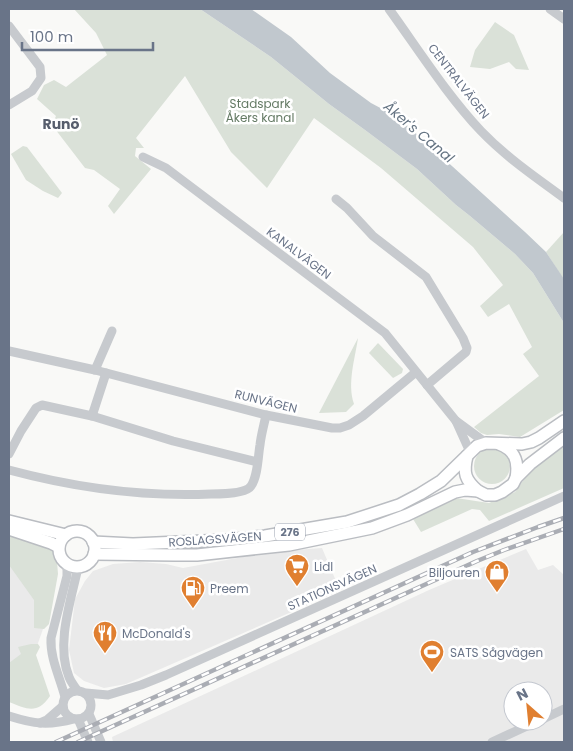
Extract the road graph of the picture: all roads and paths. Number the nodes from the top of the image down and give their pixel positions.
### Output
1 (389, 9) edge
2 (550, 9) edge
3 (564, 19) edge
4 (9, 26) edge
5 (9, 105) edge
6 (142, 157) dead end
7 (564, 198) edge
8 (336, 199) dead end
9 (112, 331) dead end
10 (9, 351) edge
11 (95, 370) junction
12 (416, 372) junction
13 (106, 373) junction
14 (427, 385) junction
15 (266, 415) junction
16 (92, 416) junction
17 (456, 421) junction
18 (564, 421) edge
19 (564, 438) edge
20 (490, 442) junction
21 (9, 454) edge
22 (468, 454) junction
23 (257, 462) junction
24 (9, 470) edge
25 (516, 478) junction
26 (478, 491) junction
27 (564, 496) edge
28 (9, 521) edge
29 (9, 529) edge
30 (66, 535) junction
31 (59, 547) junction
32 (94, 548) junction
33 (67, 564) junction
34 (80, 566) junction
35 (81, 692) junction
36 (108, 695) junction
37 (64, 701) junction
38 (90, 712) junction
39 (9, 716) edge
40 (76, 719) junction
41 (40, 724) junction
42 (516, 731) edge
43 (88, 742) edge
44 (101, 742) edge
45 (492, 742) edge

1 - 7 street, CENTRALVÄGEN
2 - 3 street
4 - 5 street
6 - 12 street, KANALVÄGEN
8 - 14 street
9 - 11 street
10 - 11 street, RUNVÄGEN
11 - 13 street, RUNVÄGEN
12 - 14 street, KANALVÄGEN
12 - 15 street, RUNVÄGEN
13 - 15 street, RUNVÄGEN
13 - 16 street
14 - 17 street, KANALVÄGEN
15 - 23 street
16 - 21 street
16 - 23 street
17 - 20 street, KANALVÄGEN
17 - 22 street, KANALVÄGEN
18 - 20 main road
19 - 25 main road, ROSLAGSVÄGEN / 276
20 - 22 main road, ROSLAGSVÄGEN / 276
20 - 25 main road
22 - 26 main road
22 - 32 main road, ROSLAGSVÄGEN / 276
23 - 24 street
25 - 26 main road, ROSLAGSVÄGEN / 276
26 - 32 main road, ROSLAGSVÄGEN / 276
27 - 36 street, STATIONSVÄGEN
28 - 30 main road, 276
29 - 31 main road
30 - 31 main road
30 - 32 main road, 276
31 - 33 main road
32 - 34 main road
33 - 34 main road
33 - 37 street
34 - 35 street
35 - 36 street, STATIONSVÄGEN
35 - 37 street
35 - 38 street
36 - 38 street, STATIONSVÄGEN
37 - 40 street
37 - 41 street
38 - 40 street
38 - 44 street
39 - 41 street
40 - 41 street
40 - 43 street
42 - 45 street

